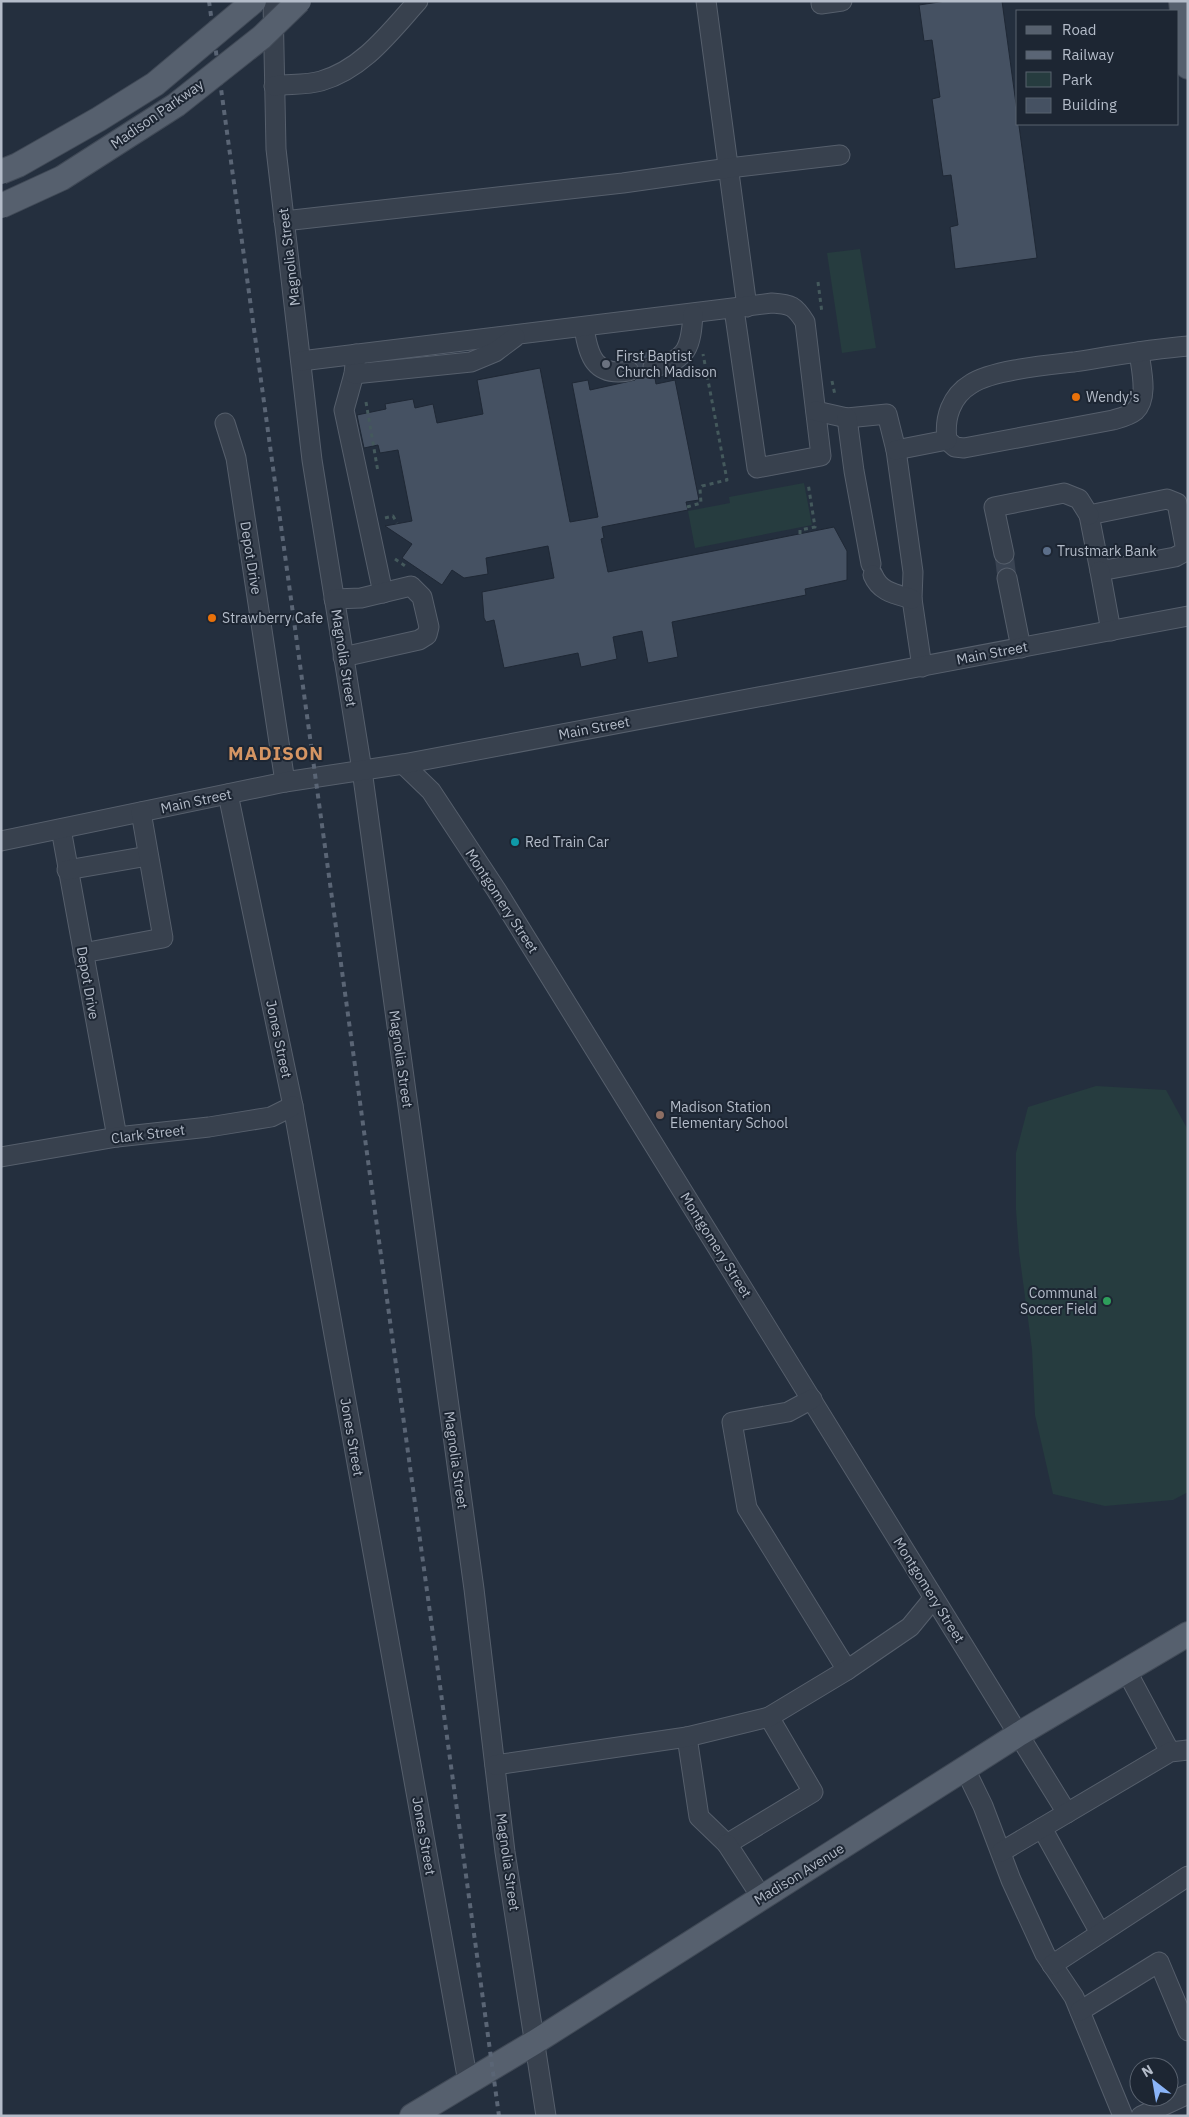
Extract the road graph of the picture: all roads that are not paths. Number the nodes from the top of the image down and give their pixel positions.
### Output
1 (254, 1) edge
2 (273, 1) edge
3 (299, 1) edge
4 (418, 1) edge
5 (706, 1) edge
6 (821, 1) edge
7 (842, 1) edge
8 (1184, 12) edge
9 (1188, 67) edge
10 (274, 86) junction
11 (840, 155) dead end
12 (728, 168) junction
13 (1, 172) edge
14 (1, 206) edge
15 (284, 221) junction
16 (741, 308) junction
17 (692, 314) junction
18 (584, 327) junction
19 (518, 335) junction
20 (1188, 346) edge
21 (1139, 352) junction
22 (356, 354) junction
23 (301, 361) junction
24 (653, 367) tunnel mouth
25 (629, 371) tunnel mouth
26 (354, 374) junction
27 (816, 411) junction
28 (847, 418) junction
29 (225, 423) dead end
30 (947, 440) junction
31 (896, 450) junction
32 (1089, 515) junction
33 (1184, 525) edge
34 (1004, 554) tunnel mouth
35 (1100, 571) junction
36 (1007, 578) tunnel mouth
37 (383, 592) junction
38 (334, 599) junction
39 (912, 599) junction
40 (1188, 616) edge
41 (1111, 631) junction
42 (1020, 648) junction
43 (344, 657) junction
44 (922, 667) junction
45 (403, 764) junction
46 (362, 770) junction
47 (285, 782) junction
48 (228, 794) junction
49 (141, 812) junction
50 (60, 829) junction
51 (1, 841) edge
52 (148, 856) junction
53 (67, 870) junction
54 (83, 953) junction
55 (293, 1106) junction
56 (117, 1137) junction
57 (1, 1157) edge
58 (812, 1400) junction
59 (933, 1599) junction
60 (1188, 1634) edge
61 (847, 1670) junction
62 (1126, 1670) junction
63 (769, 1717) junction
64 (1019, 1734) junction
65 (687, 1737) junction
66 (1179, 1751) edge
67 (495, 1765) junction
68 (965, 1769) junction
69 (1067, 1813) junction
70 (1042, 1828) junction
71 (727, 1844) junction
72 (1001, 1852) junction
73 (1188, 1876) edge
74 (762, 1898) junction
75 (1100, 1933) junction
76 (1052, 1965) junction
77 (1080, 2011) junction
78 (1188, 2031) edge
79 (535, 2042) junction
80 (468, 2082) junction
81 (1188, 2094) edge
82 (412, 2116) edge
83 (546, 2116) edge
84 (1123, 2116) edge
85 (1141, 2116) edge

1 - 13 main road, Madison Parkway, bridge
2 - 10 street, Magnolia Street
3 - 14 main road, Madison Parkway, bridge
4 - 10 street
5 - 12 street
6 - 7 street
8 - 9 main road
10 - 15 street, Magnolia Street
11 - 12 street
12 - 15 street
12 - 16 street
15 - 23 street, Magnolia Street
16 - 17 street
16 - 27 street
16 - 27 street
17 - 18 street
17 - 24 street
18 - 19 street
18 - 25 street
19 - 22 street
19 - 26 street
20 - 21 street
21 - 30 street
21 - 30 street
22 - 23 street
22 - 26 street
23 - 38 street, Magnolia Street
26 - 37 street
27 - 28 street
28 - 31 street
28 - 39 street
29 - 47 street, Depot Drive
30 - 31 street
31 - 39 street
32 - 33 street
32 - 34 street
32 - 35 street
33 - 35 street
35 - 41 street
36 - 42 street
37 - 38 street
37 - 43 street
38 - 43 street, Magnolia Street
39 - 44 street
40 - 41 street, Main Street
41 - 42 street, Main Street
42 - 44 street, Main Street
43 - 46 street, Magnolia Street
44 - 45 street, Main Street
45 - 46 street, Main Street
45 - 58 street, Montgomery Street
46 - 47 street, Main Street
46 - 67 street, Magnolia Street
47 - 48 street, Main Street
48 - 49 street, Main Street
48 - 55 street, Jones Street
49 - 50 street, Main Street
49 - 52 street
50 - 51 street, Main Street
50 - 53 street, Depot Drive
52 - 53 street
52 - 54 street
53 - 54 street, Depot Drive
54 - 56 street, Depot Drive
55 - 56 street, Clark Street
55 - 80 street, Jones Street
56 - 57 street, Clark Street
58 - 59 street, Montgomery Street
58 - 61 street
59 - 61 street
59 - 64 street, Montgomery Street
60 - 62 main road, Madison Avenue
61 - 63 street
62 - 64 main road, Madison Avenue
62 - 66 street
63 - 65 street
63 - 71 street
64 - 68 main road, Madison Avenue
64 - 69 street, Montgomery Street
65 - 67 street
65 - 71 street
66 - 69 street
67 - 79 street, Magnolia Street
68 - 72 street
68 - 74 main road, Madison Avenue
69 - 70 street
70 - 72 street
70 - 75 street
71 - 74 street
72 - 76 street
73 - 75 street
74 - 79 main road, Madison Avenue
75 - 76 street
76 - 77 street
77 - 78 street
77 - 84 street
79 - 80 main road, Madison Avenue
79 - 83 street, Magnolia Street
80 - 82 main road, Madison Avenue
81 - 85 street

